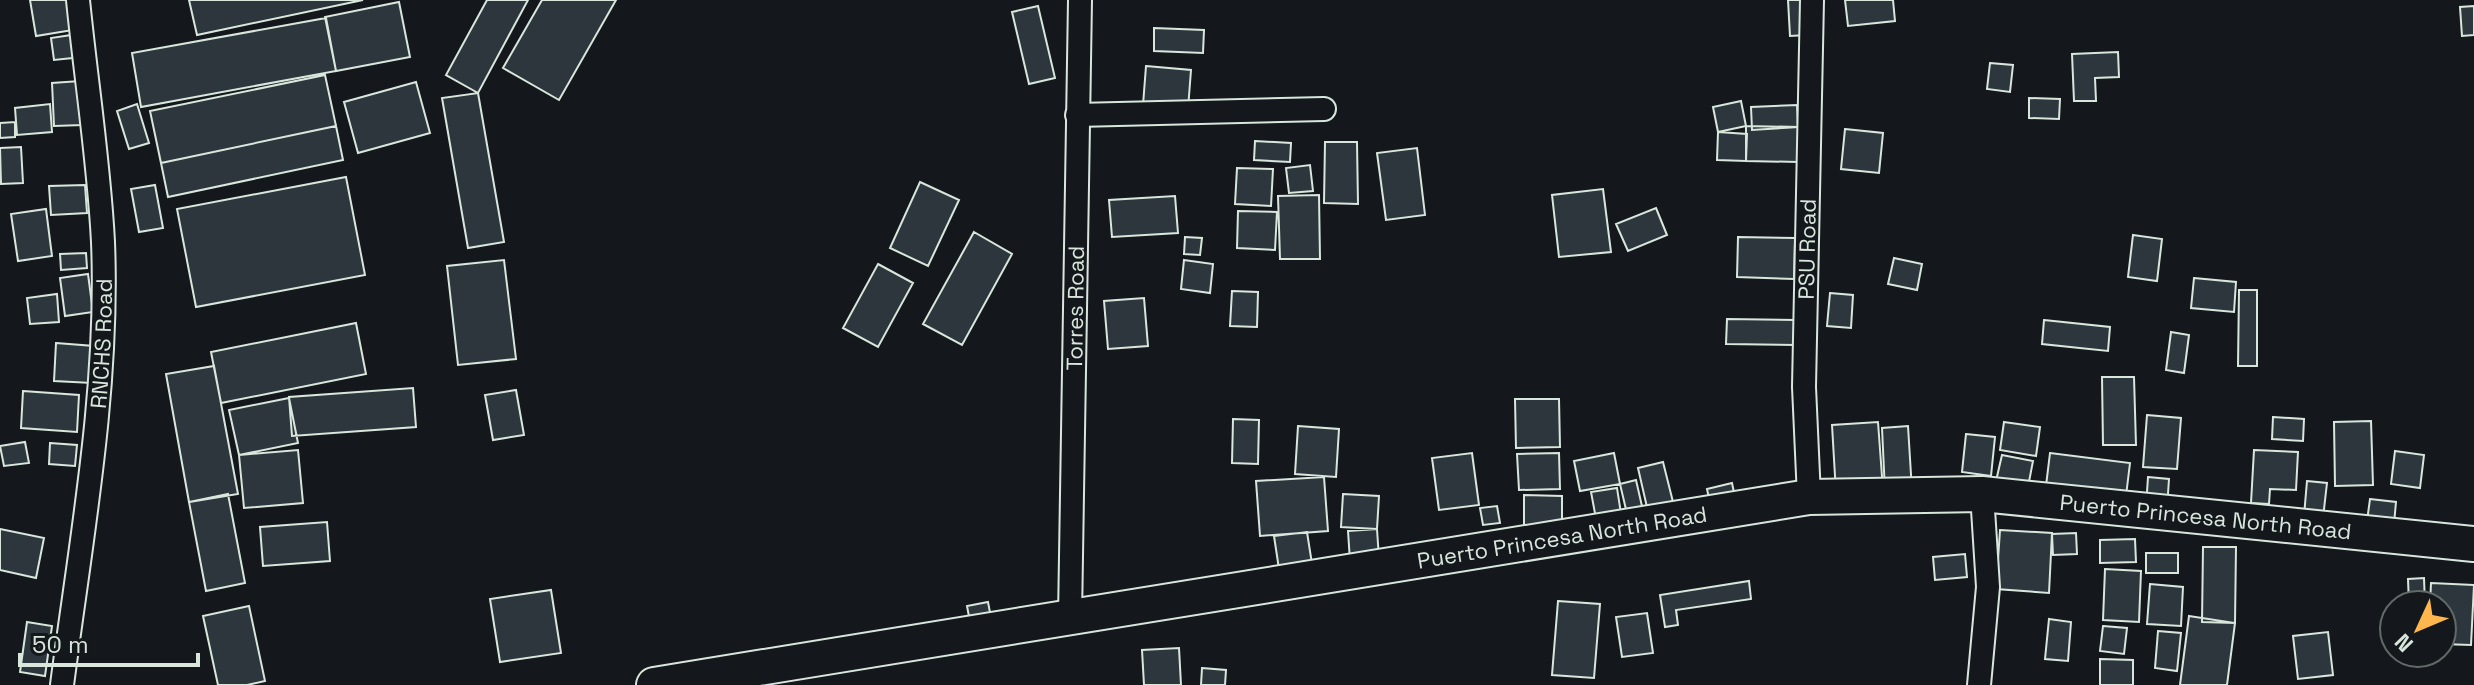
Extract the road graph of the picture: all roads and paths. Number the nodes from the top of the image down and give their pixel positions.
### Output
1 (78, 0) edge
2 (1080, 0) edge
3 (1812, 0) edge
4 (1324, 109) dead end
5 (1077, 115) junction
6 (1982, 494) junction
7 (1809, 497) junction
8 (2474, 544) edge
9 (1070, 618) junction
10 (62, 685) edge
11 (654, 685) edge
12 (1979, 685) edge

1 - 10 street, RNCHS Road
2 - 5 street, Torres Road
3 - 7 street, PSU Road
4 - 5 street
5 - 9 street, Torres Road
6 - 7 main road, Puerto Princesa North Road
6 - 8 main road, Puerto Princesa North Road
6 - 12 street
7 - 9 main road, Puerto Princesa North Road
9 - 11 main road, Puerto Princesa North Road

